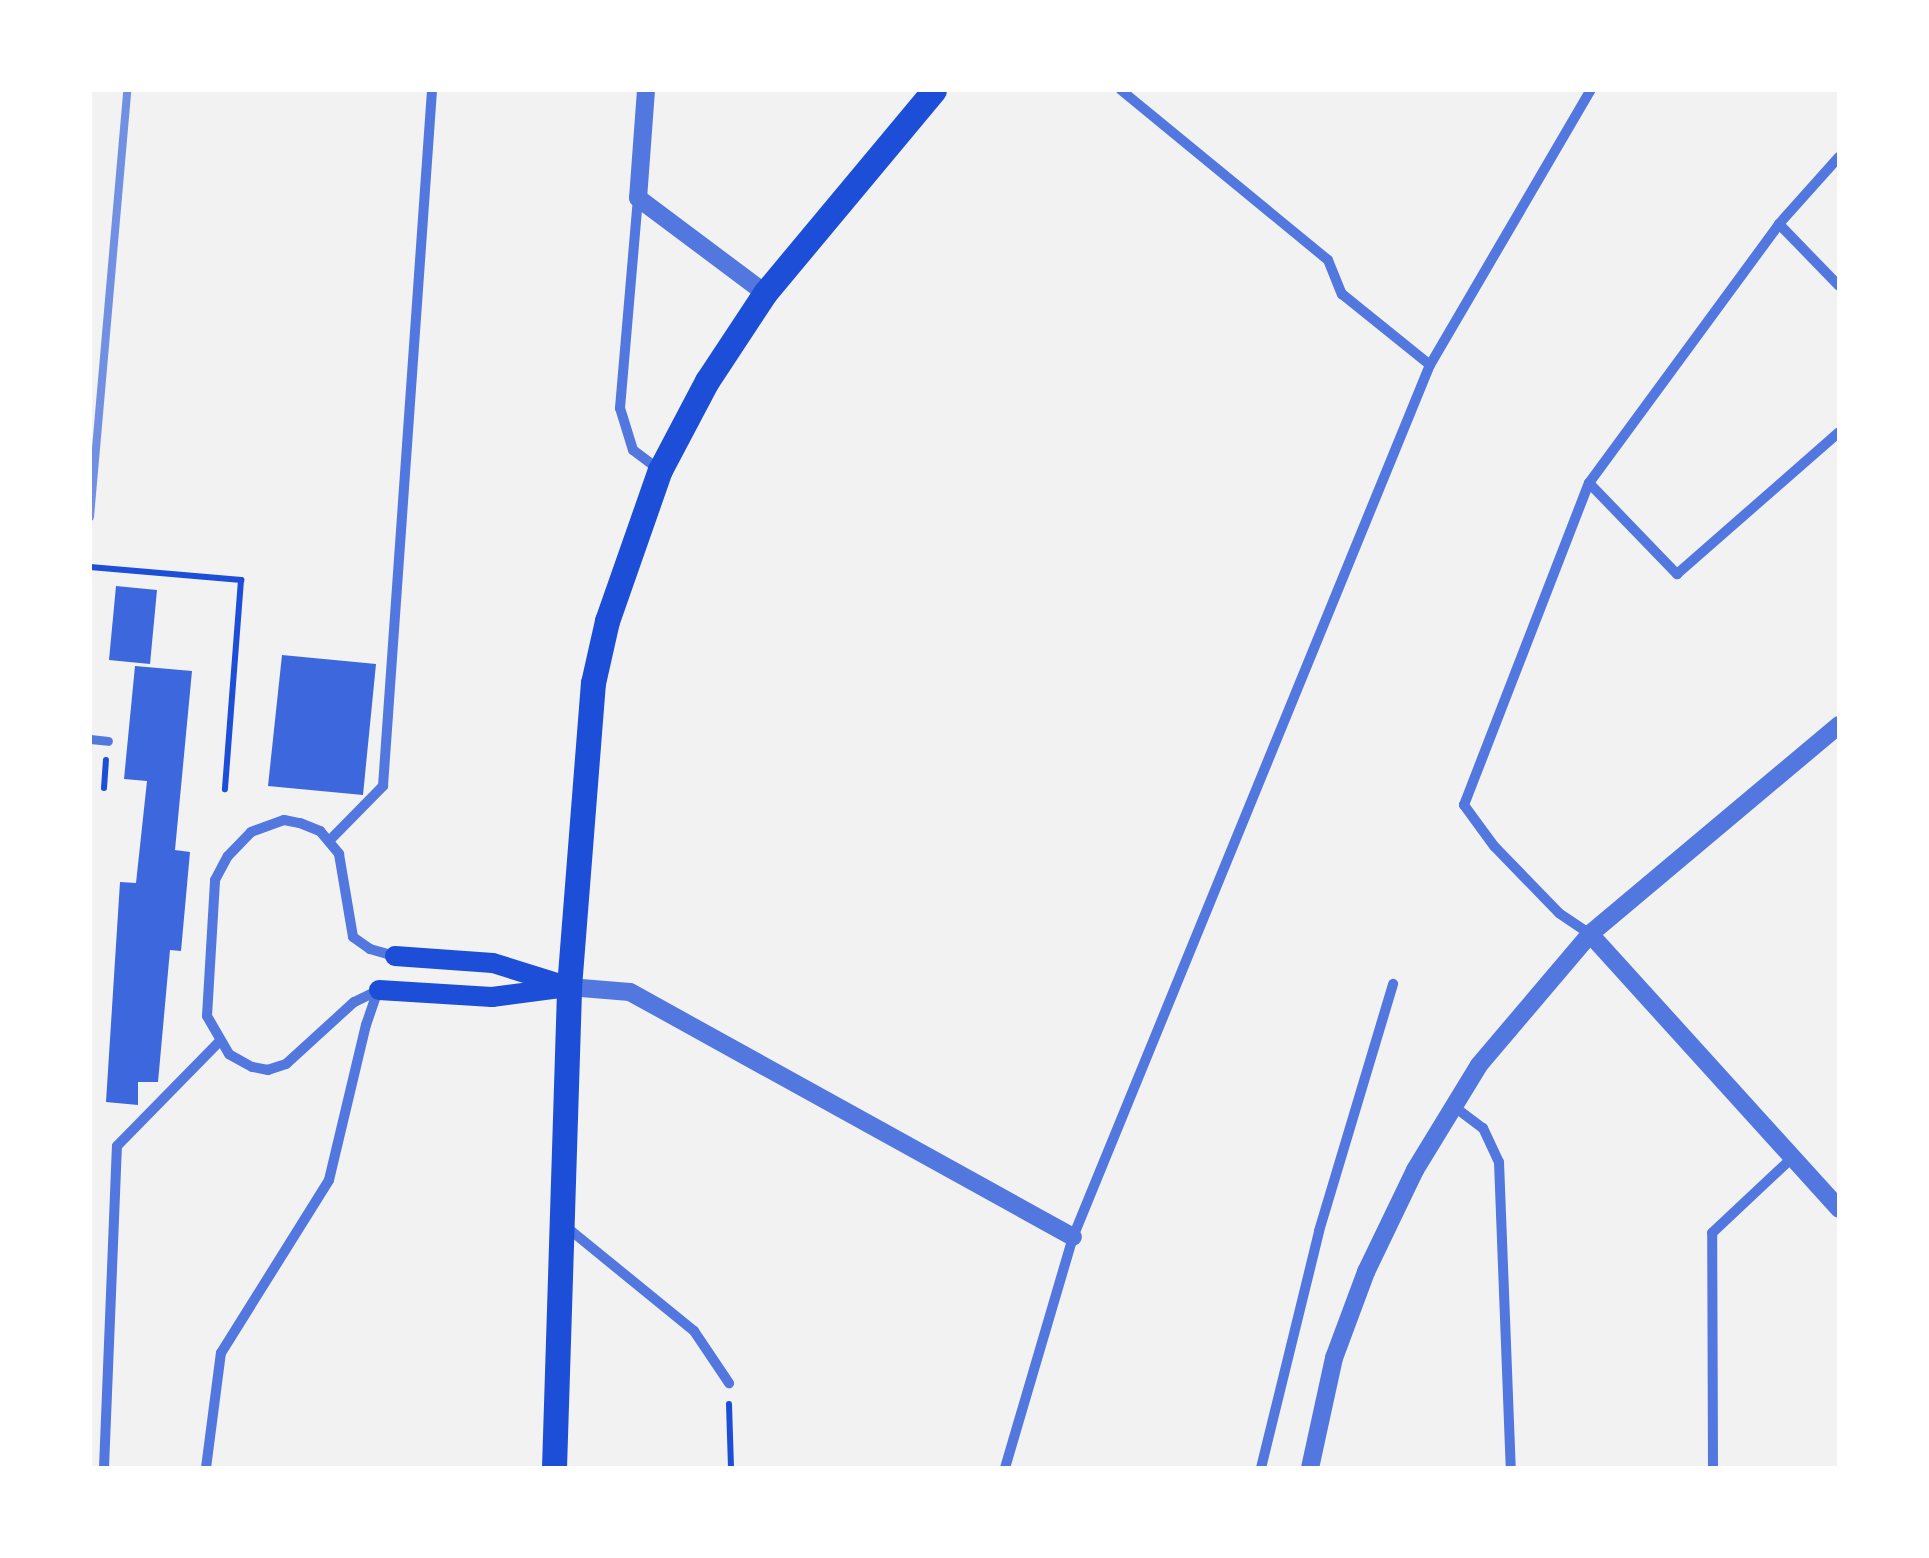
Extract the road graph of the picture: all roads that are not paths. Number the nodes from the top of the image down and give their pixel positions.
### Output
1 (432, 90) edge
2 (646, 90) edge
3 (934, 90) edge
4 (1121, 90) edge
5 (1591, 90) edge
6 (1839, 158) edge
7 (638, 198) junction
8 (1780, 224) junction
9 (1839, 286) edge
10 (765, 293) junction
11 (1430, 365) junction
12 (1839, 432) edge
13 (660, 470) junction
14 (1589, 483) junction
15 (1839, 725) edge
16 (90, 740) edge
17 (108, 741) dead end
18 (330, 840) junction
19 (1590, 934) junction
20 (395, 956) joint
21 (1393, 984) dead end
22 (569, 987) junction
23 (379, 990) junction
24 (218, 1042) junction
25 (1452, 1105) junction
26 (1794, 1158) junction
27 (1839, 1210) edge
28 (563, 1224) junction
29 (1073, 1237) junction
30 (728, 1383) road end
31 (104, 1468) edge
32 (206, 1468) edge
33 (554, 1468) edge
34 (1004, 1468) edge
35 (1261, 1468) edge
36 (1310, 1468) edge
37 (1511, 1468) edge
38 (1712, 1468) edge

1 - 18 street
2 - 7 street
3 - 10 main road
4 - 11 street
5 - 11 street
6 - 8 street
7 - 10 street
7 - 13 street
8 - 9 street
8 - 14 street
10 - 13 main road
11 - 29 street
12 - 14 street
13 - 22 main road
14 - 19 street
15 - 19 street
16 - 17 street
18 - 20 street
18 - 24 street
19 - 25 street
19 - 26 street
20 - 22 main road
21 - 35 street
22 - 23 main road
22 - 28 main road
22 - 29 street
23 - 24 street
23 - 32 street
24 - 31 street
25 - 36 street
25 - 37 street
26 - 27 street
26 - 38 street
28 - 30 street
28 - 33 main road
29 - 34 street

